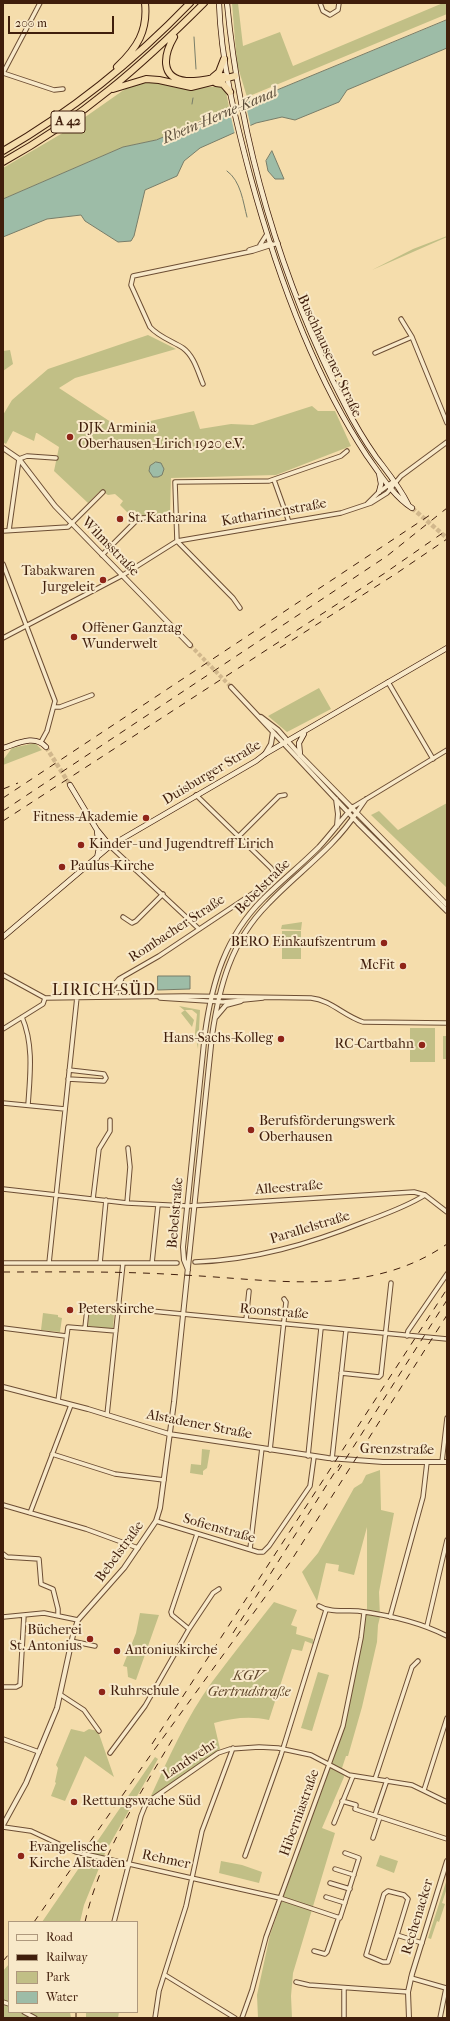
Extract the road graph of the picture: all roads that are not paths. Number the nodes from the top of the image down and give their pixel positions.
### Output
1 (40, 3) edge
2 (145, 3) edge
3 (190, 3) edge
4 (204, 3) edge
5 (219, 3) edge
6 (227, 3) edge
7 (320, 3) edge
8 (339, 3) edge
9 (177, 30) junction
10 (224, 59) junction
11 (3, 73) edge
12 (110, 76) junction
13 (235, 76) junction
14 (227, 78) junction
15 (211, 80) junction
16 (63, 89) dead end
17 (109, 91) junction
18 (230, 92) junction
19 (3, 151) edge
20 (3, 162) edge
21 (267, 233) junction
22 (278, 242) junction
23 (271, 244) junction
24 (259, 246) junction
25 (264, 248) junction
26 (244, 252) junction
27 (274, 254) junction
28 (401, 319) dead end
29 (412, 337) junction
30 (375, 353) dead end
31 (203, 384) dead end
32 (447, 423) edge
33 (447, 442) edge
34 (3, 448) edge
35 (347, 450) dead end
36 (56, 458) dead end
37 (19, 459) junction
38 (379, 473) junction
39 (274, 480) junction
40 (395, 481) junction
41 (390, 486) junction
42 (103, 492) dead end
43 (379, 492) junction
44 (366, 505) junction
45 (175, 517) junction
46 (289, 522) junction
47 (72, 524) junction
48 (3, 530) edge
49 (9, 530) junction
50 (178, 541) junction
51 (102, 555) junction
52 (3, 564) edge
53 (123, 575) junction
54 (240, 608) dead end
55 (27, 625) junction
56 (3, 638) edge
57 (190, 645) tunnel mouth
58 (447, 648) edge
59 (388, 682) junction
60 (231, 687) tunnel mouth
61 (92, 695) dead end
62 (54, 707) junction
63 (257, 715) junction
64 (273, 732) junction
65 (305, 732) junction
66 (41, 742) junction
67 (285, 743) junction
68 (46, 747) tunnel mouth
69 (3, 748) edge
70 (447, 750) edge
71 (265, 754) junction
72 (300, 755) junction
73 (433, 759) junction
74 (70, 785) tunnel mouth
75 (196, 795) junction
76 (285, 795) dead end
77 (367, 798) junction
78 (336, 799) junction
79 (353, 807) junction
80 (349, 811) junction
81 (357, 812) junction
82 (354, 817) junction
83 (337, 826) junction
84 (97, 830) junction
85 (238, 837) junction
86 (110, 846) junction
87 (97, 858) junction
88 (300, 865) junction
89 (299, 875) junction
90 (163, 894) junction
91 (447, 905) edge
92 (447, 911) edge
93 (123, 917) dead end
94 (199, 929) junction
95 (3, 937) edge
96 (3, 975) edge
97 (122, 977) junction
98 (119, 984) junction
99 (77, 997) junction
100 (110, 997) junction
101 (115, 997) junction
102 (128, 997) junction
103 (45, 998) junction
104 (266, 998) junction
105 (210, 999) junction
106 (218, 999) junction
107 (241, 1001) junction
108 (22, 1017) junction
109 (215, 1018) junction
110 (447, 1023) edge
111 (3, 1030) edge
112 (69, 1070) junction
113 (68, 1079) junction
114 (3, 1103) edge
115 (28, 1105) junction
116 (65, 1110) junction
117 (197, 1110) junction
118 (204, 1111) junction
119 (110, 1120) dead end
120 (128, 1148) dead end
121 (3, 1189) edge
122 (56, 1195) junction
123 (425, 1195) junction
124 (93, 1199) junction
125 (106, 1200) junction
126 (127, 1202) junction
127 (158, 1205) junction
128 (188, 1206) junction
129 (194, 1206) junction
130 (447, 1212) edge
131 (195, 1262) dead end
132 (3, 1263) edge
133 (49, 1263) junction
134 (100, 1263) junction
135 (123, 1263) junction
136 (152, 1263) junction
137 (177, 1263) dead end
138 (188, 1270) junction
139 (447, 1274) edge
140 (391, 1283) dead end
141 (249, 1291) dead end
142 (284, 1299) dead end
143 (119, 1308) junction
144 (95, 1310) dead end
145 (182, 1314) junction
146 (246, 1320) junction
147 (284, 1324) junction
148 (3, 1328) edge
149 (85, 1328) junction
150 (321, 1328) junction
151 (346, 1330) junction
152 (116, 1331) junction
153 (386, 1334) junction
154 (66, 1336) junction
155 (407, 1336) junction
156 (447, 1340) edge
157 (341, 1373) junction
158 (3, 1387) edge
159 (58, 1402) junction
160 (71, 1405) junction
161 (107, 1415) junction
162 (447, 1418) edge
163 (169, 1434) junction
164 (262, 1448) junction
165 (270, 1450) junction
166 (52, 1454) junction
167 (308, 1456) junction
168 (314, 1457) junction
169 (332, 1459) junction
170 (347, 1460) joint
171 (427, 1462) junction
172 (445, 1462) edge
173 (164, 1480) junction
174 (3, 1505) edge
175 (30, 1513) junction
176 (156, 1521) junction
177 (197, 1534) junction
178 (447, 1540) edge
179 (138, 1548) junction
180 (250, 1549) junction
181 (3, 1554) edge
182 (218, 1589) dead end
183 (319, 1606) dead end
184 (326, 1610) junction
185 (364, 1613) junction
186 (24, 1615) junction
187 (58, 1616) junction
188 (3, 1617) edge
189 (390, 1617) junction
190 (78, 1620) junction
191 (427, 1626) junction
192 (188, 1629) junction
193 (447, 1636) edge
194 (71, 1641) junction
195 (95, 1646) dead end
196 (418, 1660) dead end
197 (3, 1687) edge
198 (61, 1695) junction
199 (447, 1718) edge
200 (99, 1731) dead end
201 (3, 1739) edge
202 (233, 1748) junction
203 (282, 1749) junction
204 (38, 1752) junction
205 (110, 1753) dead end
206 (330, 1763) junction
207 (353, 1776) junction
208 (375, 1779) junction
209 (388, 1780) junction
210 (424, 1790) junction
211 (342, 1801) junction
212 (447, 1802) edge
213 (375, 1815) junction
214 (380, 1817) junction
215 (334, 1823) dead end
216 (3, 1826) edge
217 (373, 1838) dead end
218 (447, 1839) edge
219 (345, 1853) dead end
220 (245, 1856) dead end
221 (447, 1862) edge
222 (129, 1864) junction
223 (335, 1870) dead end
224 (354, 1875) junction
225 (193, 1878) junction
226 (330, 1883) dead end
227 (350, 1889) junction
228 (326, 1897) dead end
229 (280, 1898) junction
230 (345, 1903) junction
231 (338, 1917) junction
232 (114, 1921) edge
233 (397, 1935) junction
234 (422, 1944) junction
235 (314, 1951) dead end
236 (165, 1975) junction
237 (411, 1978) junction
238 (296, 1982) dead end
239 (344, 1988) junction
240 (408, 1992) junction
241 (26, 2013) edge
242 (35, 2018) edge
243 (155, 2018) edge
244 (235, 2018) edge
245 (242, 2018) edge
246 (344, 2018) edge
247 (409, 2018) edge
248 (440, 2018) edge

1 - 11 street
2 - 12 highway
3 - 12 highway, A 42
4 - 9 highway, A 42
5 - 10 main road, Buschhausener Straße
6 - 13 main road, Buschhausener Straße
7 - 8 street
9 - 15 highway
9 - 17 highway, A 42
10 - 14 main road, Buschhausener Straße
10 - 15 highway
11 - 16 street
12 - 19 highway, A 42
13 - 14 highway
13 - 22 main road, Buschhausener Straße
14 - 15 highway
14 - 18 main road, Buschhausener Straße
15 - 17 highway
15 - 18 highway
17 - 20 highway, A 42
18 - 21 main road, Buschhausener Straße
21 - 23 main road, Buschhausener Straße
21 - 24 street
22 - 23 street
22 - 40 main road, Buschhausener Straße
23 - 24 street
23 - 25 street
23 - 27 main road, Buschhausener Straße
24 - 26 street
25 - 26 street
25 - 27 street
26 - 31 street
27 - 38 main road, Buschhausener Straße
28 - 29 street
29 - 30 street
29 - 32 street
33 - 40 street, Katharinenstraße
34 - 37 street, Wilmsstraße
35 - 39 street
36 - 37 street
37 - 47 street, Wilmsstraße
37 - 49 street
38 - 41 main road, Buschhausener Straße
38 - 43 main road
39 - 45 street
39 - 46 street
40 - 41 street, Katharinenstraße
40 - 41 main road, Buschhausener Straße
41 - 43 street, Katharinenstraße
41 - 44 street, Katharinenstraße
42 - 47 street
43 - 44 street, Katharinenstraße
44 - 46 street, Katharinenstraße
45 - 50 street
45 - 51 street
46 - 50 street, Katharinenstraße
47 - 49 street
47 - 51 street, Wilmsstraße
48 - 49 street
50 - 53 street, Katharinenstraße
50 - 54 street
51 - 53 street, Wilmsstraße
52 - 55 street
53 - 55 street, Katharinenstraße
53 - 57 street, Wilmsstraße
55 - 56 street, Katharinenstraße
55 - 62 street
58 - 59 main road, Duisburger Straße
59 - 65 main road, Duisburger Straße
59 - 73 street
60 - 63 street
61 - 62 street
62 - 66 street
63 - 64 street
63 - 67 street
64 - 67 street
64 - 71 street
65 - 67 main road, Duisburger Straße
65 - 72 main road
66 - 68 main road
66 - 69 main road
67 - 71 main road, Duisburger Straße
67 - 72 street
67 - 78 street
70 - 73 street
71 - 75 main road, Duisburger Straße
72 - 79 street
73 - 77 street
74 - 84 main road
75 - 85 street
75 - 86 main road, Duisburger Straße
76 - 85 street
77 - 79 street
77 - 81 street
78 - 80 street
78 - 83 street
79 - 80 street, Bebelstraße
79 - 81 street
80 - 82 street
80 - 83 street, Bebelstraße
81 - 82 street, Bebelstraße
81 - 91 street
82 - 89 street, Bebelstraße
82 - 92 street
83 - 88 street, Bebelstraße
84 - 86 main road
84 - 87 main road
85 - 94 street, Rombacher Straße
86 - 87 main road, Duisburger Straße
86 - 90 street
87 - 95 main road, Duisburger Straße
88 - 89 street
88 - 105 street, Bebelstraße
89 - 106 street, Bebelstraße
90 - 93 street
90 - 94 street
94 - 97 street, Rombacher Straße
96 - 103 street
97 - 98 street, Rombacher Straße
97 - 100 street, Rombacher Straße
98 - 101 street, Rombacher Straße
98 - 102 street
99 - 100 street
99 - 103 street
99 - 112 street
100 - 101 street
101 - 102 street
102 - 105 street
103 - 108 street
104 - 106 street
104 - 107 street
104 - 110 street
105 - 106 street
105 - 117 street, Bebelstraße
106 - 107 street
106 - 109 street, Bebelstraße
107 - 109 street
108 - 111 street
108 - 115 street
109 - 118 street, Bebelstraße
112 - 113 street
112 - 113 street
113 - 116 street
114 - 115 street
115 - 116 street
116 - 122 street
117 - 118 street
117 - 128 street, Bebelstraße
118 - 129 street, Bebelstraße
119 - 124 street
120 - 126 street
121 - 122 street, Alleestraße
122 - 124 street, Alleestraße
122 - 133 street
123 - 129 street, Alleestraße
123 - 130 street
123 - 131 street, Parallelstraße
124 - 125 street, Alleestraße
125 - 126 street, Alleestraße
125 - 134 street
126 - 127 street, Alleestraße
127 - 128 street, Alleestraße
127 - 136 street
128 - 129 street, Alleestraße
128 - 138 street, Bebelstraße
129 - 138 street, Bebelstraße
132 - 133 street
133 - 134 street
134 - 135 street
135 - 136 street
135 - 143 street
136 - 137 street
138 - 145 street, Bebelstraße
139 - 155 street
140 - 153 street
141 - 146 street
142 - 147 street
143 - 145 street, Roonstraße
143 - 152 street
144 - 149 street
145 - 146 street, Roonstraße
145 - 163 street, Bebelstraße
146 - 147 street, Roonstraße
147 - 150 street, Roonstraße
147 - 165 street
148 - 154 street
149 - 152 street
149 - 154 street
150 - 151 street, Roonstraße
150 - 167 street
151 - 153 street, Roonstraße
151 - 157 street
152 - 161 street
153 - 155 street, Roonstraße
153 - 157 street
154 - 159 street
155 - 156 street, Roonstraße
157 - 169 street
158 - 159 street, Alstadener Straße
159 - 160 street, Alstadener Straße
160 - 161 street, Alstadener Straße
160 - 166 street
161 - 163 street, Alstadener Straße
162 - 172 street
163 - 164 street, Alstadener Straße
163 - 173 street, Bebelstraße
164 - 165 street, Alstadener Straße
164 - 180 street
165 - 167 street, Alstadener Straße
166 - 173 street
166 - 175 street
167 - 168 street, Alstadener Straße
168 - 169 street, Alstadener Straße
168 - 180 street, Sofienstraße
169 - 170 street, Alstadener Straße
170 - 171 street, Grenzstraße
171 - 172 street, Grenzstraße
171 - 189 street
173 - 176 street, Bebelstraße
174 - 175 street
175 - 179 street
176 - 177 street, Sofienstraße
176 - 179 street, Bebelstraße
177 - 180 street, Sofienstraße
177 - 192 street
178 - 191 street
179 - 190 street, Bebelstraße
181 - 187 street
182 - 192 street
183 - 184 street
184 - 185 street
184 - 203 street
185 - 189 street
185 - 206 street, Hiberniastraße
186 - 187 street
186 - 188 street
186 - 197 street
187 - 190 street
189 - 191 street
190 - 194 street, Bebelstraße
191 - 193 street
192 - 205 street
194 - 195 street
194 - 198 street, Bebelstraße
196 - 208 street
198 - 200 street
198 - 204 street, Bebelstraße
199 - 210 street
201 - 204 street
202 - 203 street, Landwehr
202 - 222 street, Landwehr
202 - 225 street
203 - 206 street, Landwehr
203 - 220 street
204 - 216 street, Bebelstraße
206 - 207 street, Landwehr
206 - 229 street, Hiberniastraße
207 - 208 street, Landwehr
207 - 211 street
208 - 209 street, Landwehr
209 - 210 street, Landwehr
209 - 213 street
210 - 212 street, Landwehr
211 - 213 street
211 - 215 street
213 - 214 street
214 - 217 street
214 - 218 street
216 - 222 street, Rehmer
219 - 224 street
221 - 234 street, Rechenacker
222 - 225 street, Rehmer
222 - 232 street, Landwehr
223 - 224 street
224 - 227 street
225 - 229 street, Rehmer
225 - 236 street
226 - 227 street
227 - 230 street
228 - 230 street
229 - 231 street, Rehmer
229 - 245 street, Hiberniastraße
230 - 231 street
231 - 235 street
233 - 233 street
233 - 234 street
234 - 237 street, Rechenacker
236 - 243 street
236 - 244 street
237 - 240 street, Rechenacker
237 - 248 street
238 - 239 street
239 - 240 street
239 - 246 street
240 - 247 street, Rechenacker
241 - 242 street

